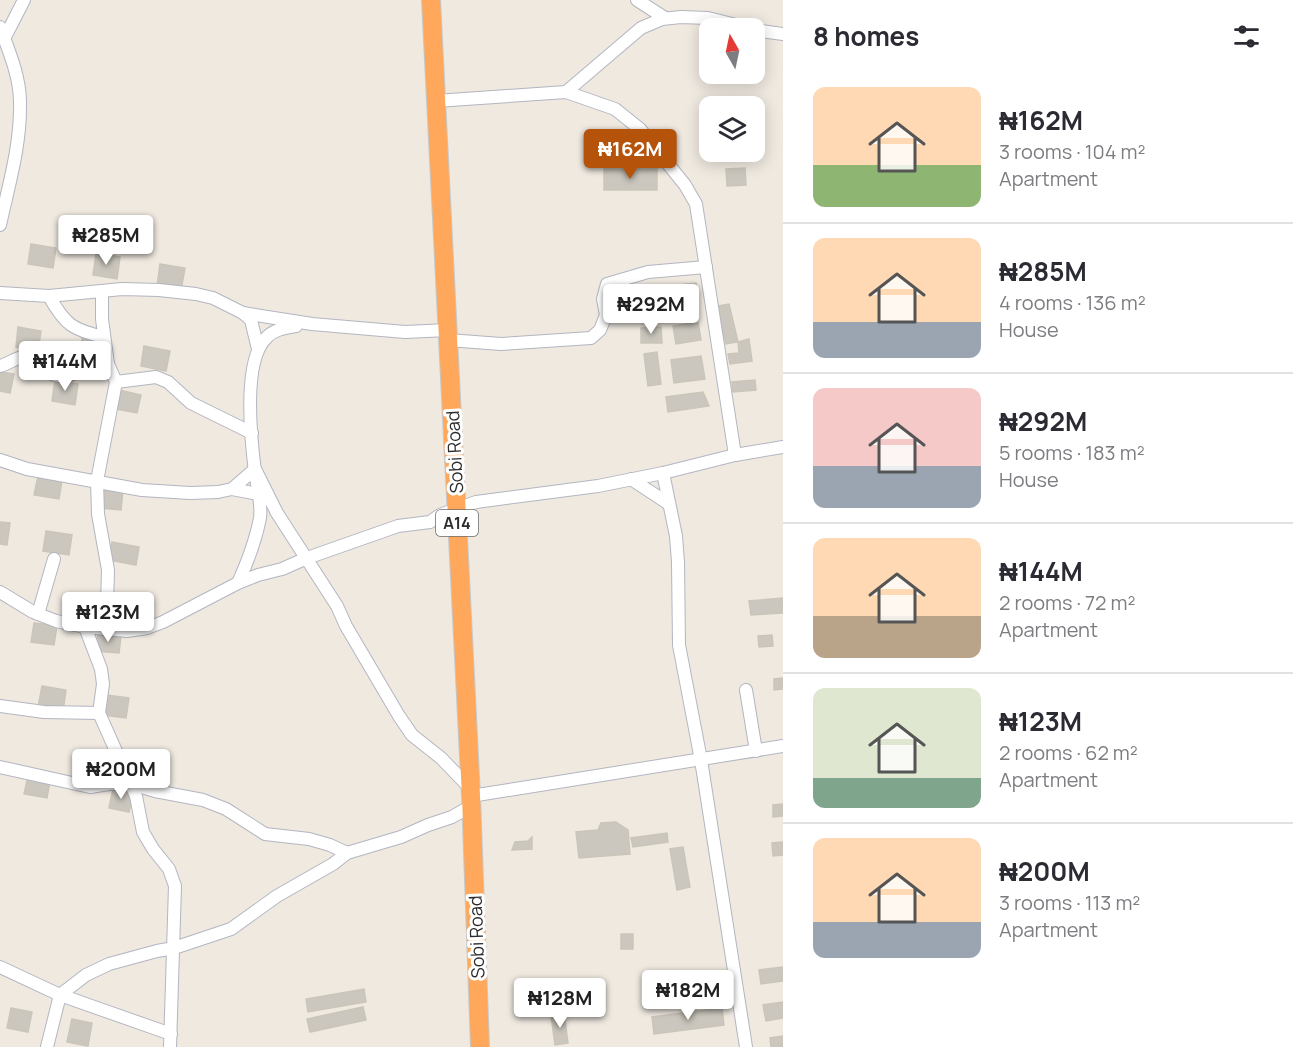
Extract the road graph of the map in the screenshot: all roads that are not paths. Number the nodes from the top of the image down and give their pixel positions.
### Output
1 (24, 0) edge
2 (431, 0) edge
3 (637, 0) edge
4 (665, 18) junction
5 (708, 18) edge
6 (765, 32) edge
7 (2, 33) edge
8 (783, 34) edge
9 (566, 92) junction
10 (436, 101) junction
11 (0, 225) edge
12 (706, 267) junction
13 (102, 292) junction
14 (0, 294) edge
15 (49, 296) junction
16 (243, 313) junction
17 (312, 324) junction
18 (448, 335) junction
19 (104, 337) junction
20 (258, 349) junction
21 (108, 364) junction
22 (0, 366) edge
23 (116, 382) junction
24 (251, 406) junction
25 (231, 422) junction
26 (252, 433) junction
27 (783, 447) edge
28 (735, 455) junction
29 (0, 460) edge
30 (255, 469) junction
31 (663, 473) junction
32 (631, 479) junction
33 (97, 481) junction
34 (232, 489) junction
35 (258, 494) junction
36 (669, 504) junction
37 (457, 507) junction
38 (306, 558) junction
39 (54, 559) dead end
40 (237, 583) junction
41 (0, 592) edge
42 (38, 614) junction
43 (85, 627) junction
44 (100, 628) junction
45 (746, 690) dead end
46 (0, 706) edge
47 (99, 713) junction
48 (783, 746) edge
49 (756, 751) junction
50 (701, 760) junction
51 (0, 767) edge
52 (131, 784) junction
53 (471, 804) junction
54 (347, 853) junction
55 (174, 948) junction
56 (0, 967) edge
57 (60, 995) junction
58 (171, 1034) junction
59 (47, 1047) edge
60 (170, 1047) edge
61 (480, 1047) edge
62 (746, 1047) edge

1 - 7 street
2 - 10 highway, Sobi Road / A14
3 - 4 street
4 - 5 street
4 - 9 street
6 - 8 street
7 - 11 street
9 - 10 street
9 - 12 street
10 - 18 highway, Sobi Road / A14
12 - 18 street
12 - 28 street
13 - 15 street
13 - 16 street
13 - 19 street
14 - 15 street
15 - 19 street
16 - 17 street
16 - 20 street
17 - 18 street
17 - 20 street
18 - 37 highway, Sobi Road / A14
19 - 21 street
20 - 24 street
21 - 22 street
21 - 23 street
23 - 25 street
23 - 33 street
24 - 25 street
24 - 26 street
25 - 26 street
26 - 30 street
27 - 28 street
28 - 31 street
29 - 33 street
30 - 34 street
30 - 35 street
30 - 38 street
31 - 32 street
31 - 36 street
32 - 36 street
32 - 37 street
33 - 34 street
33 - 44 street
34 - 35 street
35 - 40 street
36 - 50 street
37 - 38 street
37 - 53 highway, Sobi Road / A14
38 - 40 street
38 - 53 street
39 - 42 street
40 - 44 street
41 - 42 street
42 - 43 street
43 - 44 street
43 - 47 street
45 - 49 street
46 - 47 street
47 - 52 street
48 - 49 street
49 - 50 street
50 - 53 street
50 - 62 street
51 - 52 street
52 - 54 street
52 - 55 street
53 - 54 street
53 - 61 highway, Sobi Road / A14
54 - 55 street
55 - 57 street
55 - 58 street
56 - 57 street
57 - 58 street
57 - 59 street
58 - 60 street

